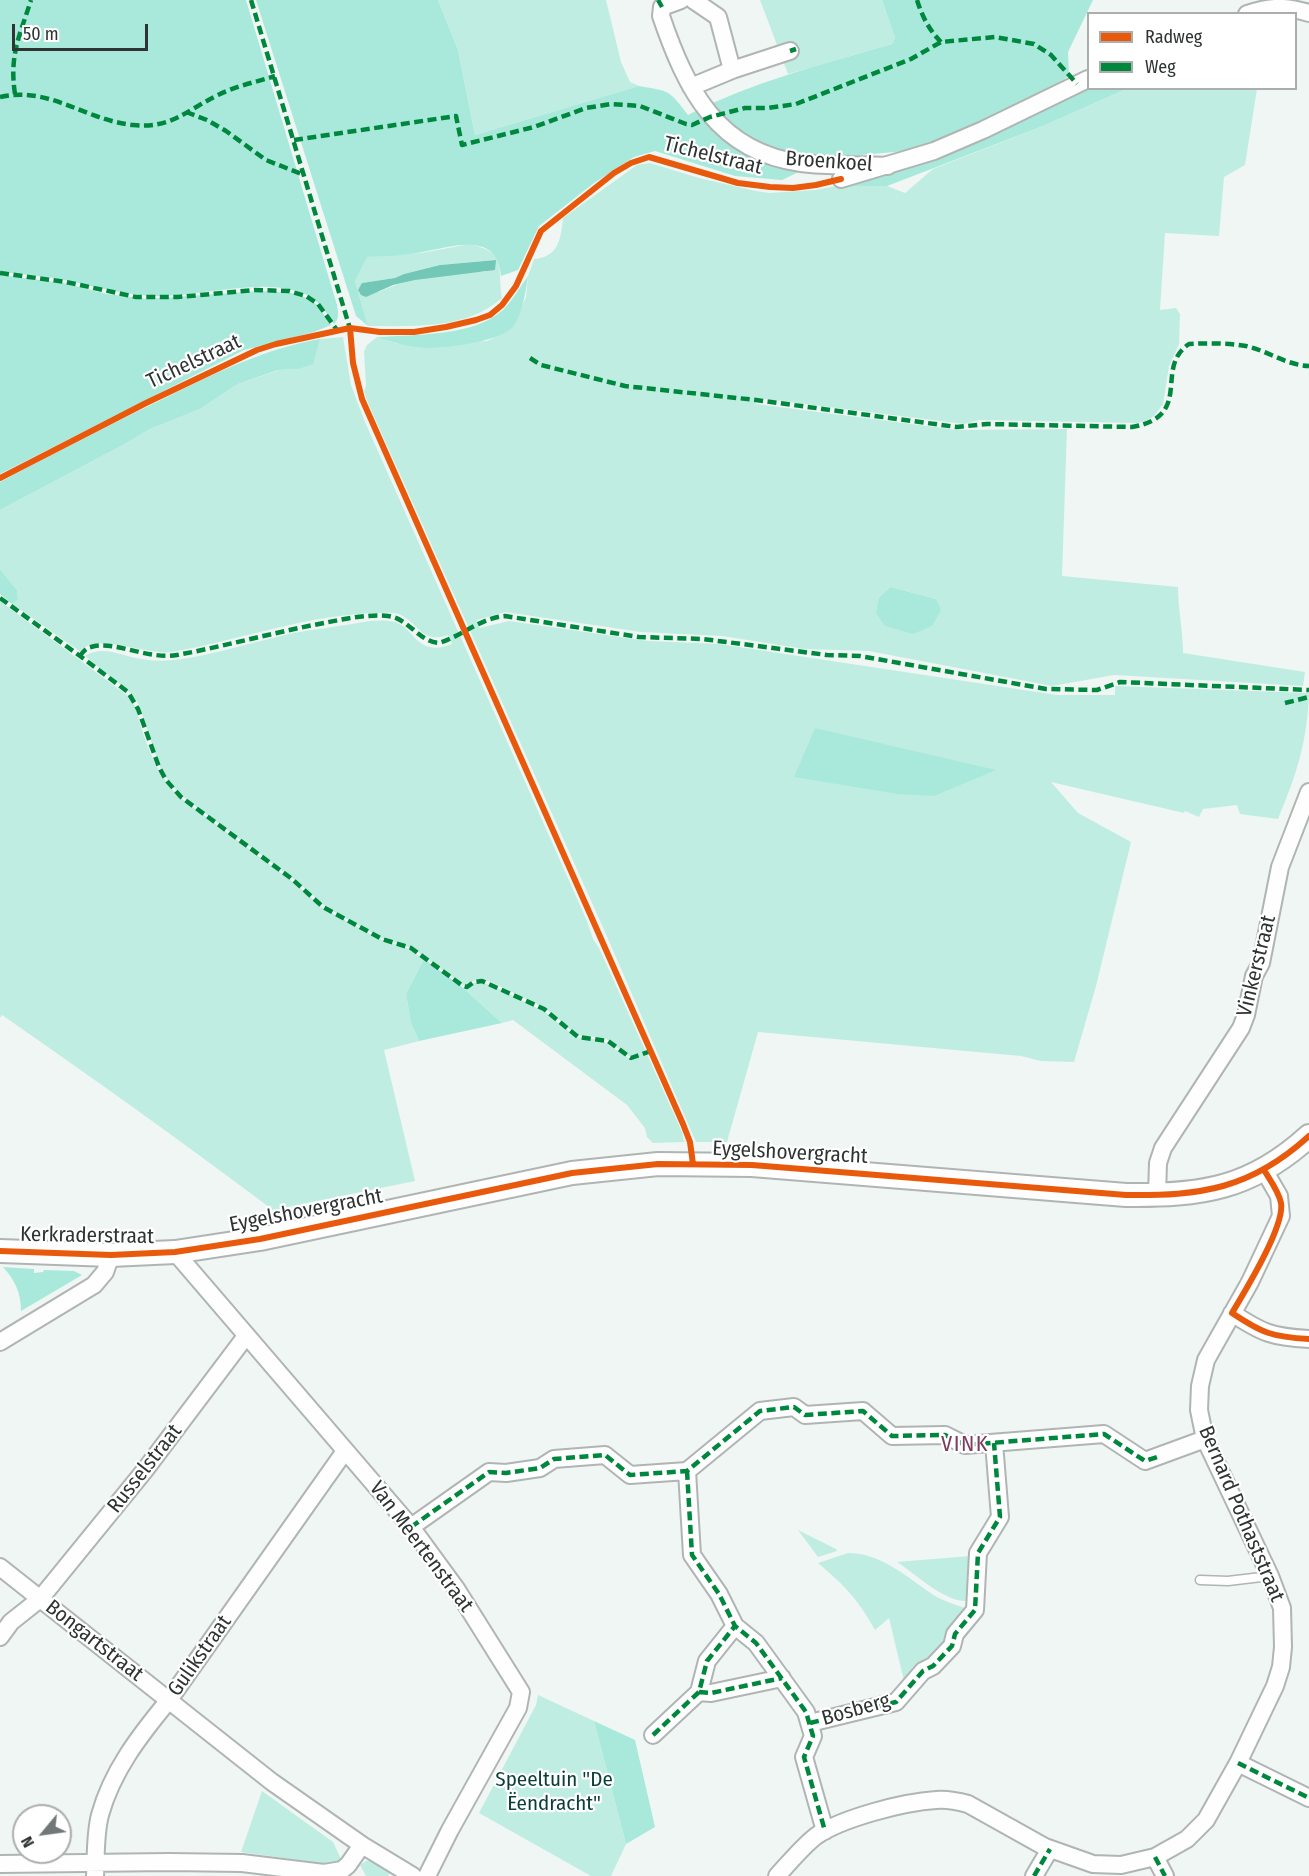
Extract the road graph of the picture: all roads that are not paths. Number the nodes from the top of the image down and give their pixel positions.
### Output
1 (681, 0) edge
2 (693, 0) edge
3 (1252, 12) edge
4 (1309, 13) edge
5 (790, 51) dead end
6 (732, 70) junction
7 (1087, 80) edge
8 (691, 87) junction
9 (888, 166) junction
10 (841, 179) dead end
11 (1309, 792) edge
12 (1309, 1136) edge
13 (1264, 1170) junction
14 (1157, 1195) junction
15 (0, 1251) edge
16 (175, 1252) junction
17 (111, 1255) junction
18 (1232, 1312) junction
19 (246, 1336) junction
20 (1309, 1339) edge
21 (0, 1342) edge
22 (1205, 1439) junction
23 (994, 1443) junction
24 (345, 1451) junction
25 (687, 1471) junction
26 (411, 1527) junction
27 (0, 1567) edge
28 (1270, 1576) junction
29 (1200, 1580) dead end
30 (40, 1599) junction
31 (6, 1617) edge
32 (735, 1626) junction
33 (0, 1637) edge
34 (782, 1678) junction
35 (699, 1692) junction
36 (169, 1700) junction
37 (810, 1723) junction
38 (653, 1735) dead end
39 (1238, 1763) junction
40 (1309, 1798) edge
41 (825, 1831) junction
42 (362, 1845) junction
43 (1050, 1849) junction
44 (1155, 1857) junction
45 (0, 1864) edge
46 (96, 1870) edge
47 (413, 1876) edge
48 (427, 1876) edge
49 (777, 1876) edge
50 (1034, 1876) edge
51 (1165, 1876) edge

1 - 8 street, Broenkoel
2 - 6 street
3 - 4 street
5 - 6 street
6 - 8 street
7 - 9 street
8 - 9 street, Broenkoel
9 - 10 street
11 - 14 street, Vinkerstraat
12 - 13 street, Eygelshovergracht
13 - 14 street, Eygelshovergracht
13 - 18 street, Bernard Pothaststraat
14 - 16 street, Eygelshovergracht
15 - 17 street, Kerkraderstraat
16 - 17 street, Kerkraderstraat
16 - 19 street, Van Meertenstraat
17 - 21 street
18 - 20 street
18 - 22 street, Bernard Pothaststraat
19 - 24 street, Van Meertenstraat
19 - 30 street, Russelstraat
22 - 23 street
22 - 28 street, Bernard Pothaststraat
23 - 25 street
23 - 37 street, Bosberg
24 - 26 street, Van Meertenstraat
24 - 36 street, Gulikstraat
25 - 26 street
25 - 32 street, Bosberg
26 - 48 street, Van Meertenstraat
27 - 30 street, Bongartstraat
28 - 29 lane
28 - 39 street, Bernard Pothaststraat
30 - 31 street, Russelstraat
30 - 36 street, Bongartstraat
31 - 33 street, Russelstraat
32 - 34 street, Bosberg
32 - 35 street
34 - 35 street
34 - 37 street, Bosberg
35 - 38 street
36 - 42 street, Bongartstraat
36 - 46 street, Gulikstraat
37 - 41 street, Bosberg
39 - 40 street
39 - 44 street, Bernard Pothaststraat
41 - 43 street, Bernard Pothaststraat
41 - 49 street, Bernard Pothaststraat
42 - 46 street
42 - 47 street, Bongartstraat
43 - 44 street, Bernard Pothaststraat
43 - 50 street
44 - 51 street
45 - 46 street

